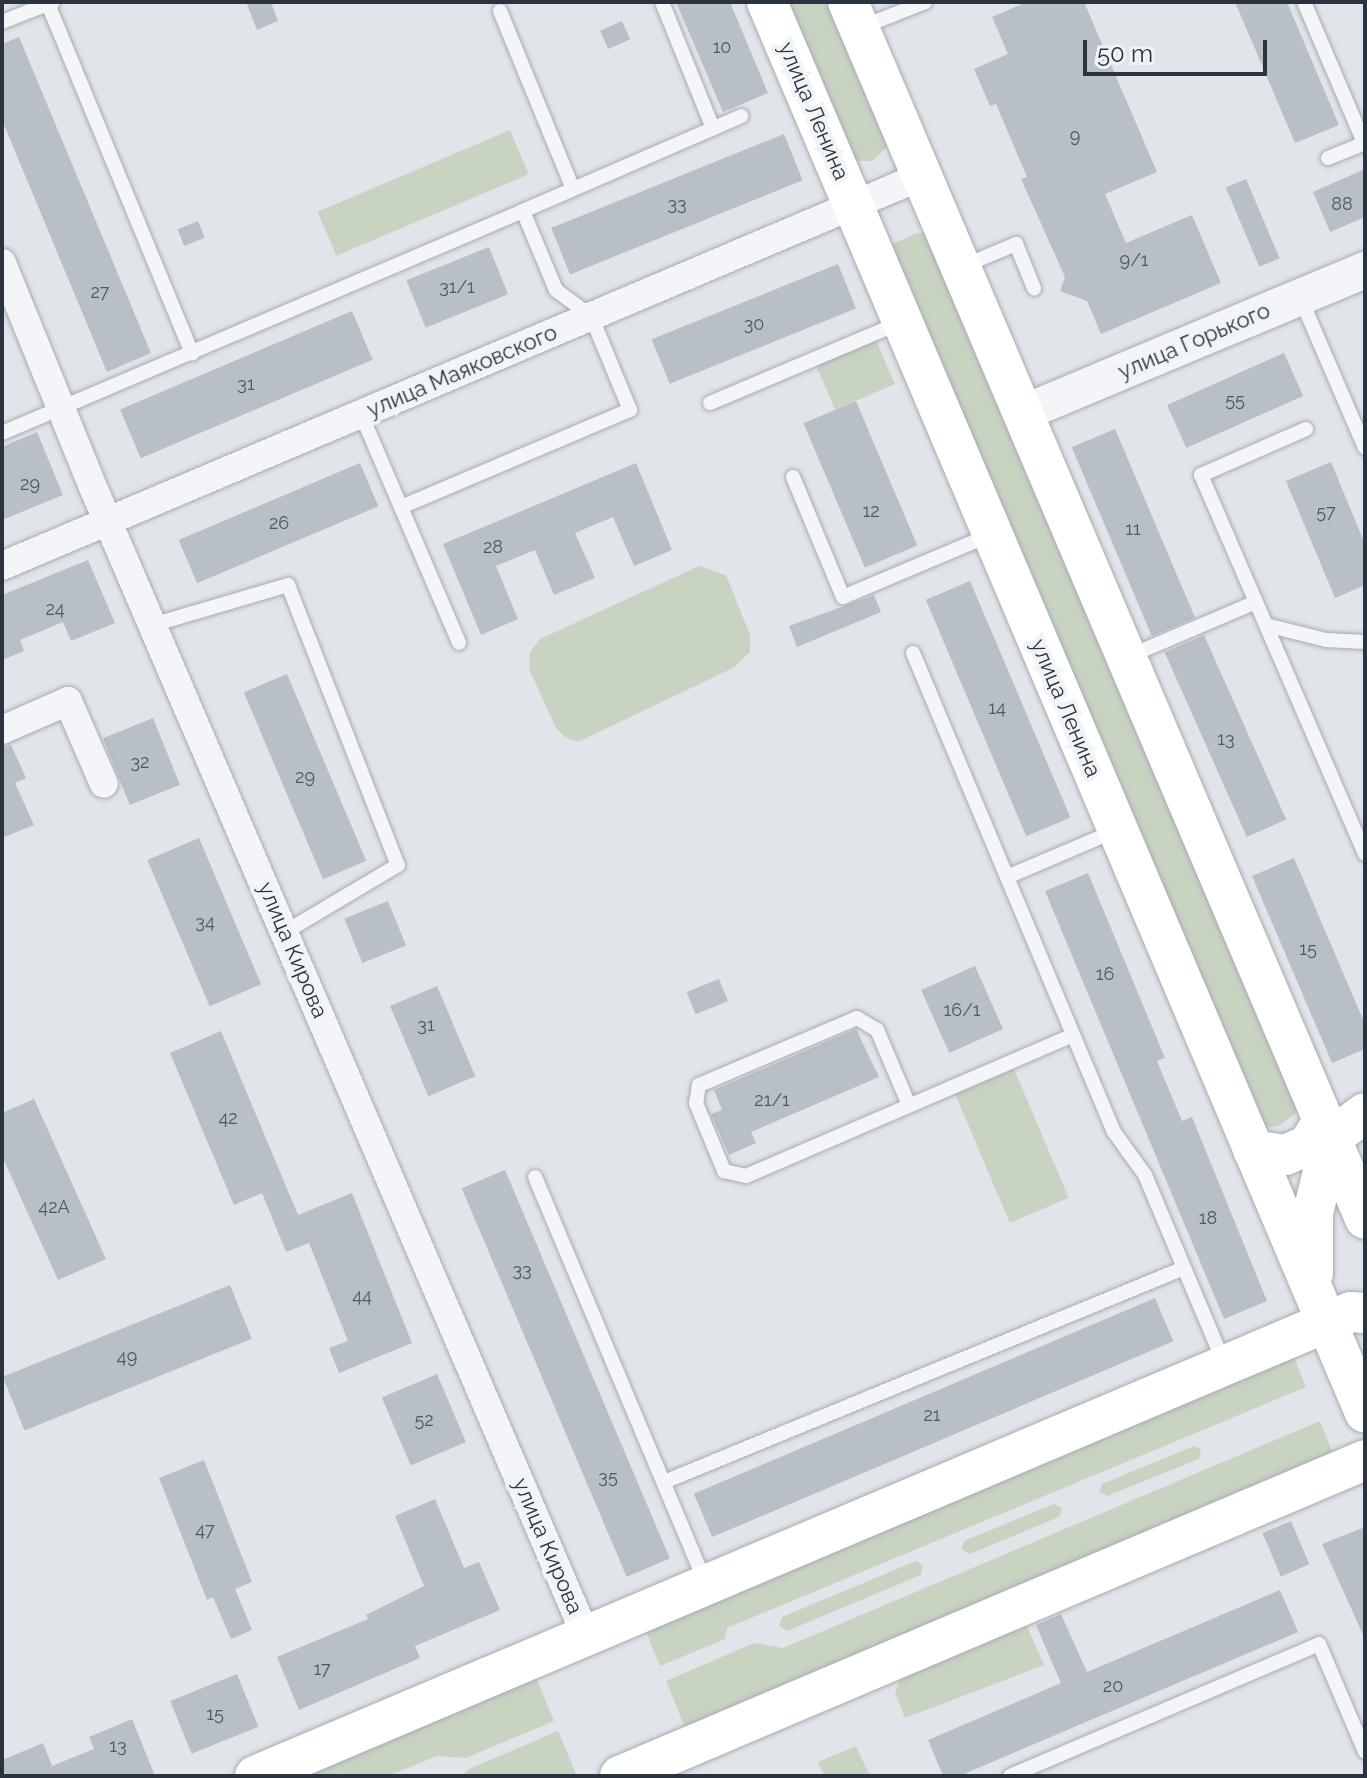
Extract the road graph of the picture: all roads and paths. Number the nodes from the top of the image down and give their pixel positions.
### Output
1 (662, 2) edge
2 (767, 2) edge
3 (925, 2) edge
4 (1304, 2) edge
5 (51, 3) edge
6 (500, 11) dead end
7 (854, 15) edge
8 (2, 22) edge
9 (741, 116) dead end
10 (713, 128) junction
11 (1364, 143) edge
12 (1328, 158) dead end
13 (922, 176) junction
14 (573, 189) junction
15 (853, 205) junction
16 (523, 211) junction
17 (2, 263) edge
18 (961, 267) junction
19 (1365, 270) edge
20 (1034, 288) dead end
21 (1300, 297) junction
22 (591, 316) junction
23 (903, 322) junction
24 (192, 353) junction
25 (710, 403) dead end
26 (61, 409) junction
27 (1023, 413) junction
28 (361, 414) junction
29 (1306, 429) dead end
30 (2, 433) edge
31 (1365, 448) edge
32 (793, 477) dead end
33 (401, 507) junction
34 (107, 521) junction
35 (992, 534) junction
36 (2, 566) edge
37 (1256, 602) junction
38 (152, 625) junction
39 (1266, 625) junction
40 (1365, 642) edge
41 (459, 643) dead end
42 (913, 653) dead end
43 (1127, 657) junction
44 (2, 730) edge
45 (104, 784) dead end
46 (1118, 830) junction
47 (1365, 854) edge
48 (1007, 877) junction
49 (285, 932) junction
50 (1073, 1035) junction
51 (909, 1105) junction
52 (1365, 1113) edge
53 (1327, 1129) junction
54 (1253, 1150) junction
55 (535, 1177) dead end
56 (1365, 1219) edge
57 (1184, 1268) junction
58 (1365, 1313) edge
59 (1327, 1323) junction
60 (1226, 1367) junction
61 (1365, 1413) edge
62 (1365, 1460) edge
63 (664, 1482) junction
64 (707, 1585) junction
65 (586, 1636) junction
66 (1365, 1752) edge
67 (255, 1776) edge
68 (620, 1776) edge
69 (1010, 1776) edge

1 - 10 lane
2 - 15 main road, улица Ленина
3 - 7 lane
4 - 11 lane
5 - 8 lane
5 - 24 lane
6 - 14 lane
7 - 13 main road
9 - 10 lane
10 - 14 lane
11 - 12 lane
13 - 15 street, улица Маяковского
13 - 18 main road
14 - 16 lane
15 - 22 street, улица Маяковского
15 - 23 main road, улица Ленина
16 - 22 lane
16 - 24 lane
17 - 26 street, улица Кирова
18 - 20 lane
18 - 27 main road
19 - 21 street, улица Горького
21 - 27 street, улица Горького
21 - 31 lane
22 - 28 street, улица Маяковского
22 - 33 lane
23 - 25 lane
23 - 35 main road, улица Ленина
24 - 26 lane
26 - 30 lane
26 - 34 street, улица Кирова
27 - 43 main road
28 - 33 lane
28 - 34 street, улица Маяковского
29 - 37 lane
32 - 35 lane
33 - 41 lane
34 - 36 street, улица Маяковского
34 - 38 street, улица Кирова
35 - 46 main road, улица Ленина
37 - 39 lane
37 - 43 lane
38 - 49 street, улица Кирова
38 - 49 lane
39 - 40 lane
39 - 47 lane
42 - 48 lane
43 - 53 main road
44 - 45 street
46 - 48 lane
46 - 54 main road, улица Ленина
48 - 50 lane
49 - 65 street, улица Кирова
50 - 51 lane
50 - 57 lane
51 - 51 lane
52 - 53 main road
53 - 54 main road
53 - 56 main road
53 - 59 main road
54 - 59 main road, улица Ленина
55 - 63 lane
57 - 60 lane
57 - 63 lane
58 - 59 main road
59 - 60 main road
59 - 61 main road, улица Ленина
60 - 64 main road
62 - 68 main road
63 - 64 lane
64 - 65 main road
65 - 67 main road
66 - 69 lane

